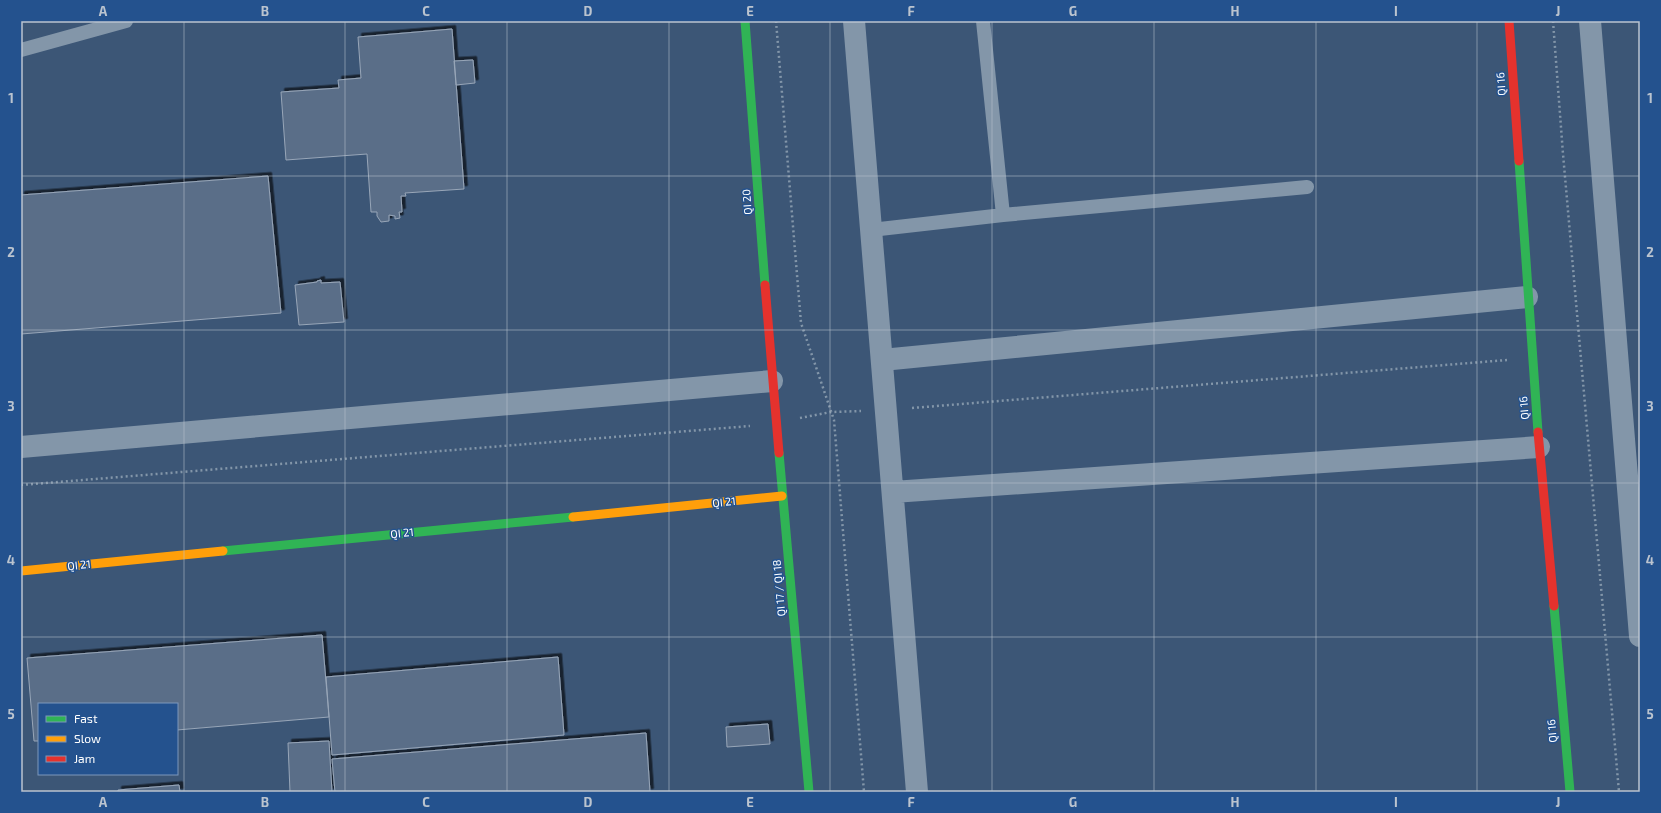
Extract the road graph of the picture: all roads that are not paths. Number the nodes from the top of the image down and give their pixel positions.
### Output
1 (126, 21) edge
2 (745, 21) edge
3 (854, 21) edge
4 (983, 21) edge
5 (1509, 21) edge
6 (1590, 21) edge
7 (21, 50) edge
8 (1307, 187) dead end
9 (1002, 215) junction
10 (871, 230) junction
11 (1527, 297) junction
12 (882, 360) junction
13 (772, 381) junction
14 (21, 447) edge
15 (1539, 447) junction
16 (893, 492) junction
17 (782, 496) junction
18 (21, 570) edge
19 (1640, 636) edge
20 (809, 792) edge
21 (917, 792) edge
22 (1570, 792) edge

1 - 7 lane
2 - 13 street, QI 20
3 - 10 street
4 - 9 lane
5 - 11 street, QI 16
6 - 19 street
8 - 9 lane
9 - 10 lane
10 - 12 street
11 - 12 street
11 - 15 street, QI 16
12 - 16 street
13 - 14 street
13 - 17 street, QI 17 / QI 18
15 - 16 street
15 - 22 street, QI 16
16 - 21 street
17 - 18 street, QI 21
17 - 20 street, QI 17 / QI 18

